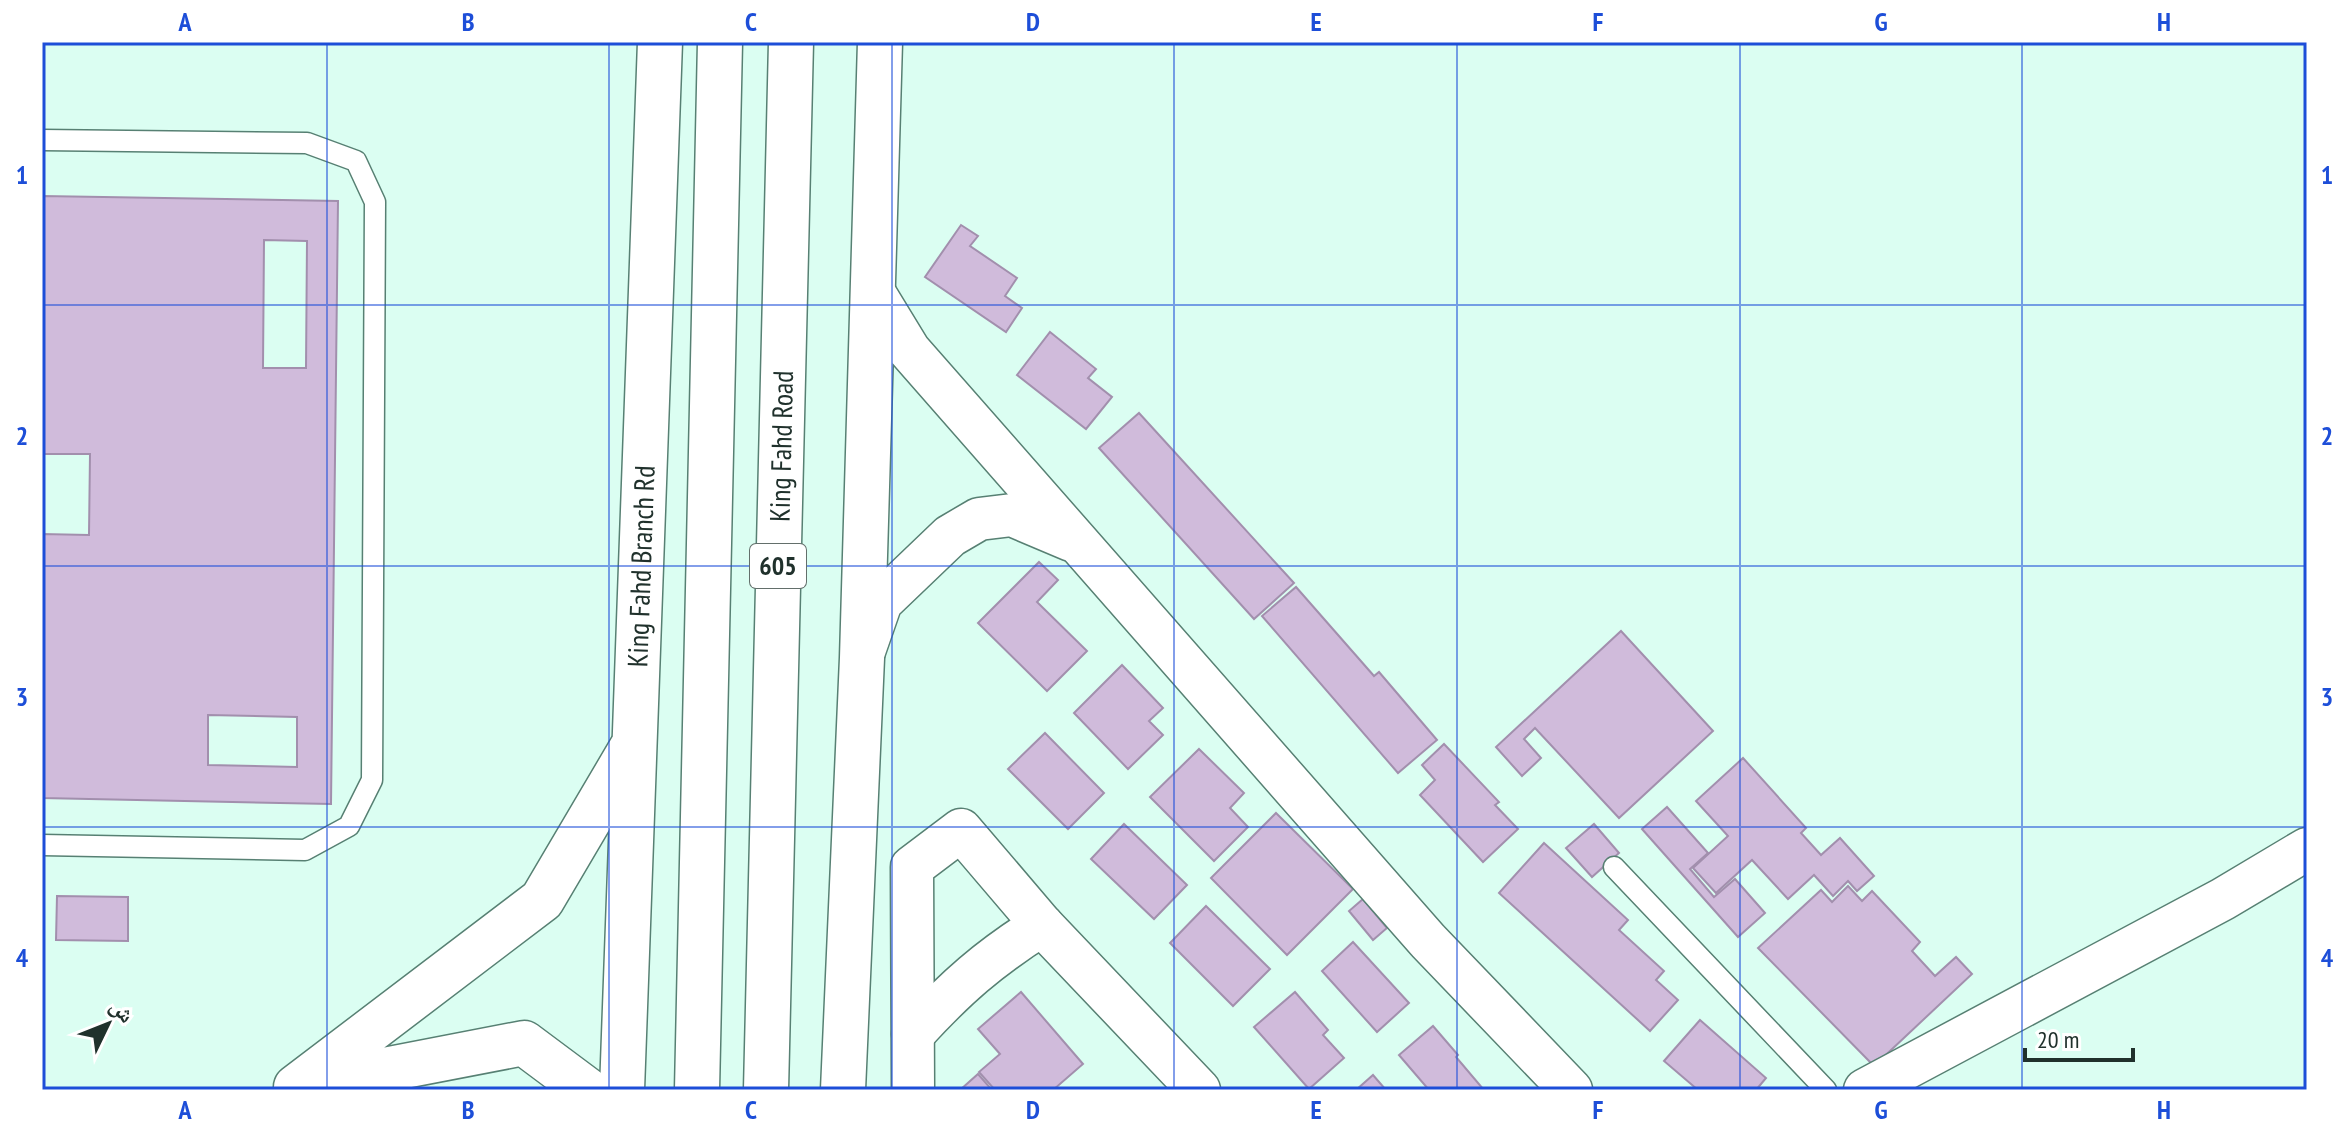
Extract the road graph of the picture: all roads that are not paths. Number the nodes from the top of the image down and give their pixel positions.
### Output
1 (660, 42) edge
2 (720, 42) edge
3 (791, 42) edge
4 (880, 42) edge
5 (42, 140) edge
6 (873, 291) junction
7 (1079, 544) junction
8 (862, 658) junction
9 (635, 744) junction
10 (42, 845) edge
11 (2307, 849) edge
12 (1614, 867) dead end
13 (1042, 925) junction
14 (913, 1034) junction
15 (293, 1088) edge
16 (587, 1090) edge
17 (622, 1090) edge
18 (697, 1090) edge
19 (766, 1090) edge
20 (843, 1090) edge
21 (913, 1090) edge
22 (1199, 1090) edge
23 (1571, 1090) edge
24 (1826, 1090) edge
25 (1865, 1090) edge

1 - 9 main road, King Fahd Branch Rd
2 - 18 main road, 605
3 - 19 main road, King Fahd Road / 605
4 - 6 main road
5 - 10 lane
6 - 7 street
6 - 8 main road
7 - 8 street
7 - 23 street
8 - 20 main road
9 - 15 main road
9 - 17 main road, King Fahd Branch Rd
11 - 25 street
12 - 24 lane
13 - 14 street
13 - 14 street
13 - 22 street
14 - 21 street
15 - 16 main road

